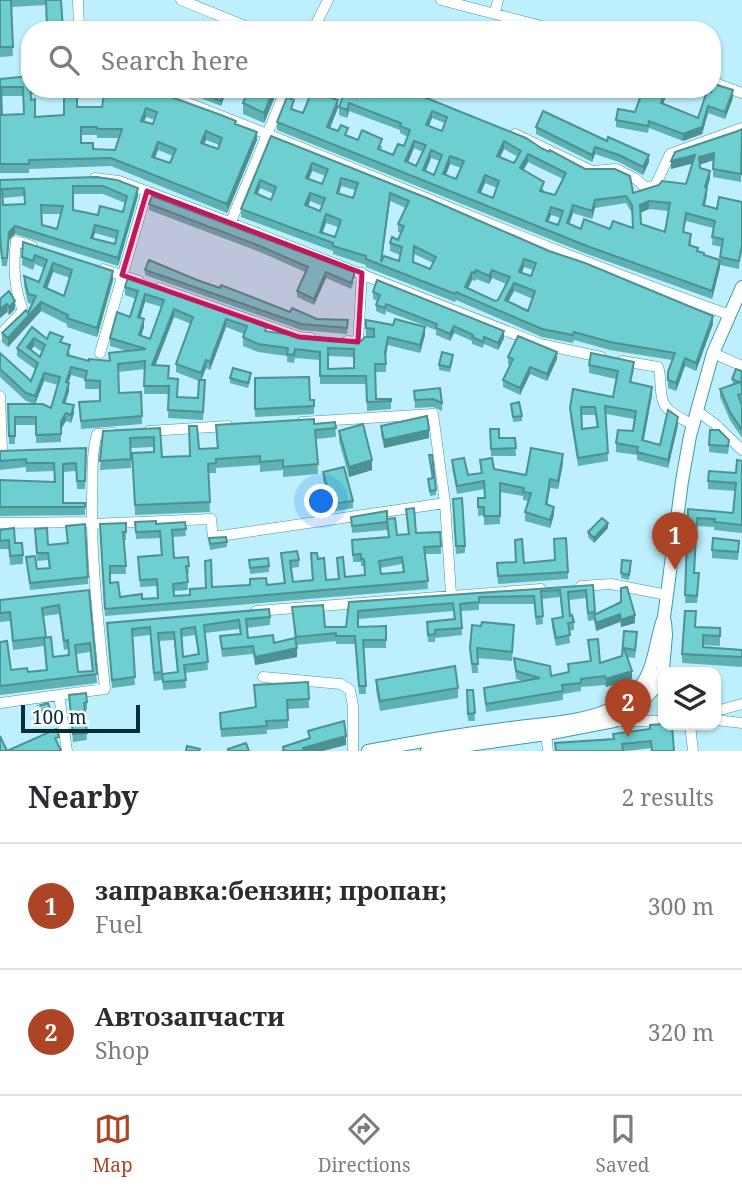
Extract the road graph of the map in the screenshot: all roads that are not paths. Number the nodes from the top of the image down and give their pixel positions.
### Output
1 (78, 0) edge
2 (181, 0) edge
3 (328, 0) edge
4 (441, 0) edge
5 (498, 0) edge
6 (495, 13) junction
7 (79, 21) edge
8 (233, 21) edge
9 (318, 21) edge
10 (524, 21) edge
11 (721, 85) edge
12 (742, 93) edge
13 (175, 98) edge
14 (282, 98) edge
15 (742, 128) edge
16 (504, 129) edge
17 (267, 133) junction
18 (83, 178) edge
19 (147, 191) junction
20 (230, 224) junction
21 (43, 250) edge
22 (96, 266) edge
23 (362, 273) junction
24 (122, 275) junction
25 (742, 287) edge
26 (730, 315) junction
27 (0, 335) edge
28 (323, 339) edge
29 (334, 340) edge
30 (100, 353) dead end
31 (713, 353) junction
32 (742, 366) edge
33 (0, 396) edge
34 (697, 411) junction
35 (286, 423) edge
36 (245, 425) edge
37 (693, 425) junction
38 (124, 432) edge
39 (138, 432) edge
40 (93, 448) junction
41 (80, 449) edge
42 (742, 450) edge
43 (15, 451) edge
44 (1, 452) edge
45 (444, 503) junction
46 (0, 523) edge
47 (92, 523) junction
48 (571, 587) edge
49 (557, 588) edge
50 (95, 591) junction
51 (82, 593) edge
52 (451, 594) junction
53 (667, 595) junction
54 (249, 611) edge
55 (664, 617) junction
56 (112, 623) edge
57 (99, 624) junction
58 (663, 667) edge
59 (263, 677) dead end
60 (658, 680) edge
61 (59, 695) junction
62 (0, 704) edge
63 (742, 704) edge
64 (721, 710) edge
65 (614, 721) junction
66 (658, 721) edge
67 (721, 721) edge
68 (742, 723) edge
69 (691, 730) edge
70 (546, 734) junction
71 (454, 748) edge
72 (374, 750) edge
73 (67, 751) edge
74 (353, 751) edge
75 (426, 751) edge
76 (548, 751) edge
77 (693, 751) edge

1 - 7 street
2 - 8 street
3 - 9 street
4 - 6 street
5 - 6 street
6 - 10 street
11 - 12 street
13 - 17 street
14 - 17 street
15 - 16 street
17 - 20 street
17 - 26 street
18 - 19 street
19 - 20 street
19 - 24 street
20 - 23 street
21 - 27 street
22 - 24 street
23 - 29 street
23 - 37 street
24 - 28 street
24 - 30 street
25 - 26 main road
26 - 31 main road
31 - 32 street
31 - 34 main road
33 - 44 street
34 - 37 main road
34 - 42 street
35 - 45 street
36 - 39 street
37 - 53 main road
38 - 40 street
40 - 41 street
40 - 47 street
43 - 44 street
45 - 47 street
45 - 52 street
46 - 47 street
47 - 50 street
48 - 53 street
49 - 52 street
50 - 51 street
50 - 57 street
52 - 54 street
53 - 55 main road
55 - 58 main road
55 - 72 main road
56 - 57 street
57 - 61 street
59 - 74 street
60 - 65 main road
61 - 62 street
61 - 73 street
63 - 64 street
65 - 66 street
65 - 70 main road
67 - 68 street
69 - 77 street
70 - 71 main road
70 - 76 street
71 - 75 main road

